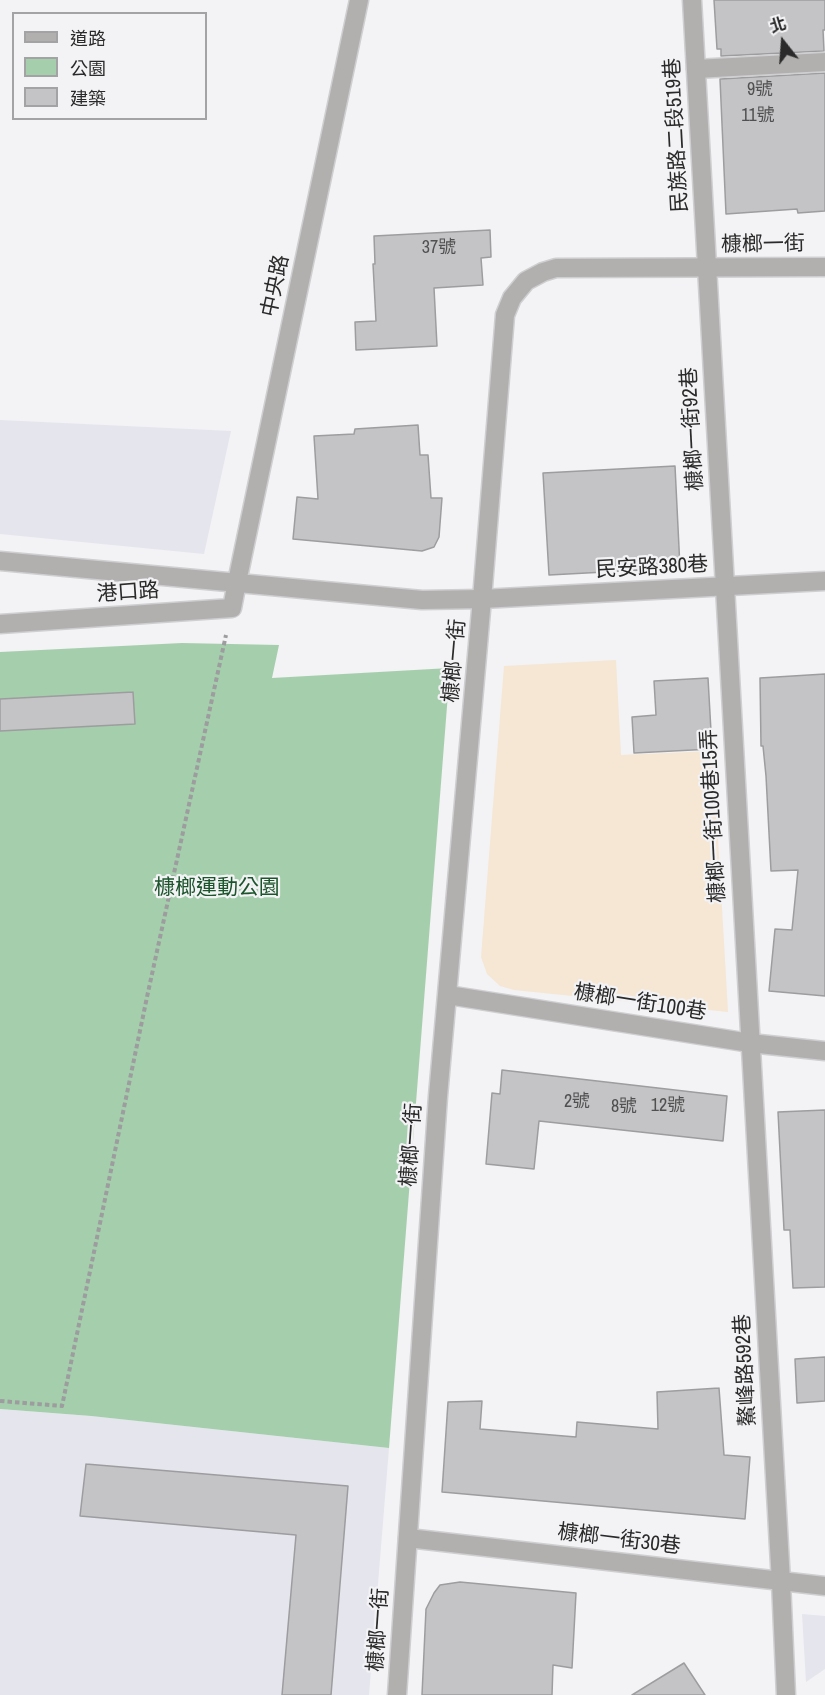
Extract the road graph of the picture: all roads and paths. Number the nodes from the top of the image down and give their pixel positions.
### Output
1 (358, 0) edge
2 (692, 0) edge
3 (825, 62) edge
4 (696, 69) junction
5 (825, 267) edge
6 (707, 268) junction
7 (0, 561) edge
8 (825, 581) edge
9 (237, 582) junction
10 (724, 586) junction
11 (482, 599) junction
12 (232, 608) junction
13 (0, 624) edge
14 (448, 995) junction
15 (750, 1043) junction
16 (825, 1051) edge
17 (0, 1401) edge
18 (408, 1538) junction
19 (781, 1582) junction
20 (825, 1586) edge
21 (398, 1695) edge
22 (786, 1695) edge

1 - 9 street, 中央路
2 - 4 street, 民族路二段519巷
3 - 4 street
4 - 6 street, 民族路二段519巷
5 - 6 street, 槺榔一街
6 - 10 street, 槺榔一街92巷
6 - 11 street, 槺榔一街
7 - 9 street, 槺榔一街
8 - 10 street, 民安路380巷
9 - 11 street, 槺榔一街
9 - 12 street
10 - 11 street, 民安路380巷
10 - 15 street, 槺榔一街100巷15弄
11 - 14 street, 槺榔一街
12 - 13 street, 港口路
12 - 17 path
14 - 15 street, 槺榔一街100巷
14 - 18 street, 槺榔一街
15 - 16 street, 槺榔一街100巷
15 - 19 street, 鰲峰路592巷
18 - 19 street, 槺榔一街30巷
18 - 21 street, 槺榔一街
19 - 20 street, 槺榔一街30巷
19 - 22 street, 鰲峰路592巷

